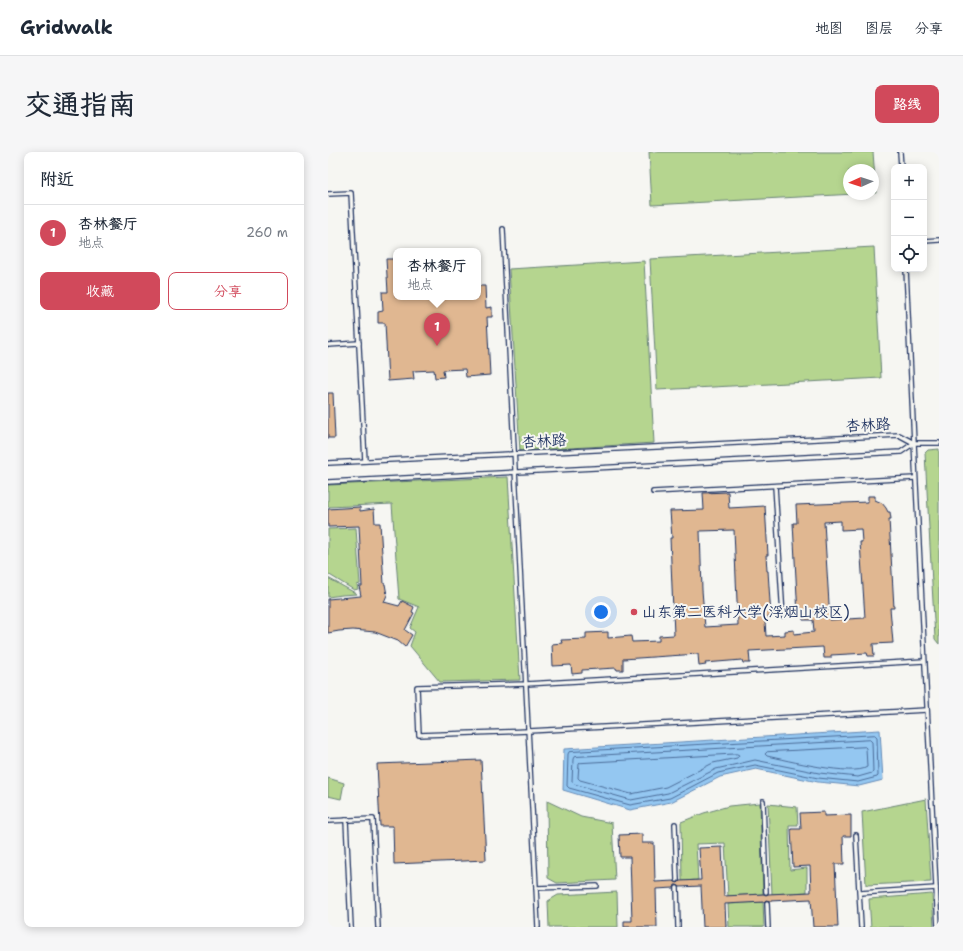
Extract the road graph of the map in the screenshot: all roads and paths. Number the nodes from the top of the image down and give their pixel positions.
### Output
1 (900, 152) edge
2 (901, 164) edge
3 (328, 194) edge
4 (503, 229) dead end
5 (939, 240) edge
6 (927, 241) edge
7 (906, 272) edge
8 (359, 343) junction
9 (328, 345) edge
10 (939, 442) edge
11 (914, 443) junction
12 (514, 454) junction
13 (365, 461) junction
14 (328, 463) edge
15 (516, 473) junction
16 (915, 478) junction
17 (328, 482) edge
18 (775, 486) junction
19 (653, 492) dead end
20 (783, 616) dead end
21 (924, 661) junction
22 (526, 684) junction
23 (927, 710) junction
24 (529, 731) junction
25 (763, 801) dead end
26 (346, 820) junction
27 (328, 821) edge
28 (675, 824) dead end
29 (856, 835) dead end
30 (677, 880) dead end
31 (597, 886) dead end
32 (536, 888) junction
33 (677, 888) dead end
34 (936, 888) junction
35 (766, 892) dead end
36 (860, 893) junction
37 (767, 903) dead end
38 (351, 927) edge
39 (378, 927) edge
40 (538, 927) edge
41 (678, 927) edge
42 (768, 927) edge
43 (861, 927) edge
44 (938, 927) edge

1 - 2 lane
3 - 8 lane
4 - 12 lane
5 - 6 lane
7 - 11 lane
8 - 9 lane
8 - 13 lane
10 - 11 lane
11 - 12 lane, 杏林路
11 - 15 lane, 杏林路
11 - 16 lane
12 - 13 lane, 杏林路
12 - 15 lane
13 - 14 lane, 杏林路
15 - 17 lane, 杏林路
15 - 22 lane
16 - 18 lane
16 - 21 lane
18 - 19 lane
18 - 20 lane
21 - 22 lane
21 - 23 lane
22 - 24 lane
22 - 24 lane
23 - 24 lane
23 - 34 lane
24 - 32 lane
25 - 35 lane
26 - 27 lane
26 - 38 lane
26 - 39 lane
28 - 30 lane
29 - 36 lane
31 - 32 lane
32 - 40 lane
33 - 41 lane
34 - 36 lane
34 - 44 lane
36 - 43 lane
37 - 42 lane

